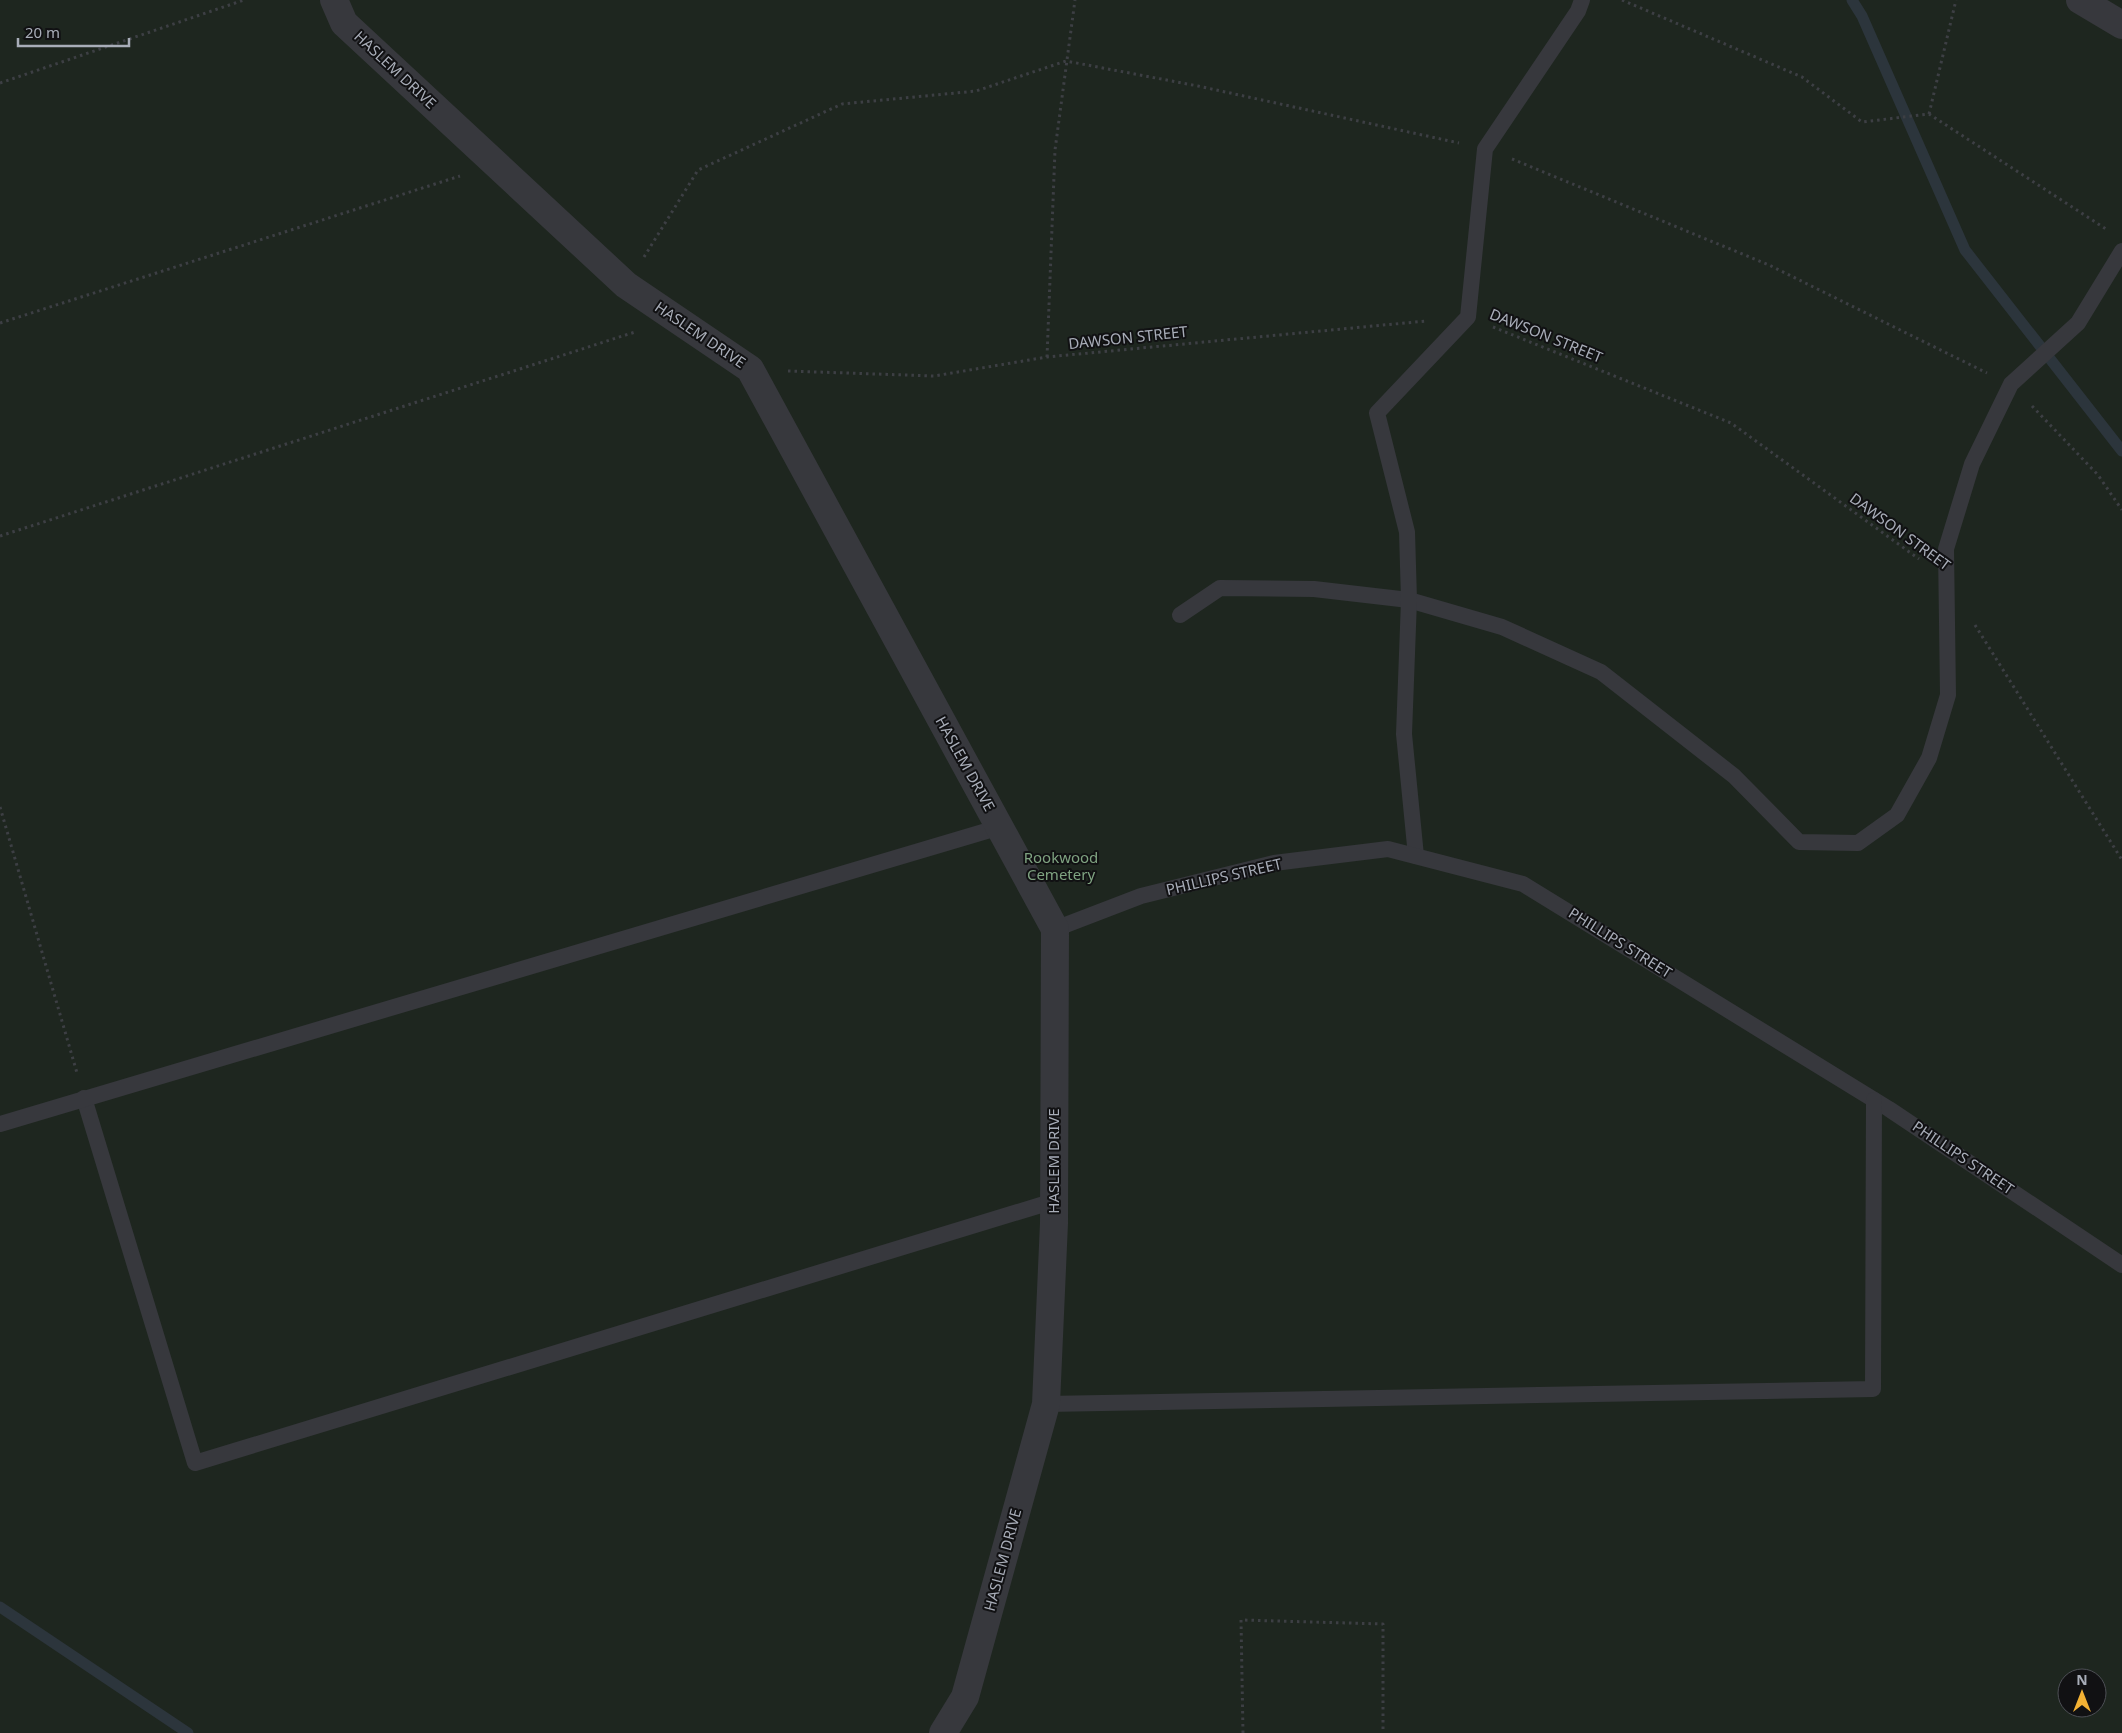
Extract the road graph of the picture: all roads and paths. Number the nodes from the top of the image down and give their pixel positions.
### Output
1 (244, 0) edge
2 (334, 0) edge
3 (1075, 0) edge
4 (1582, 0) edge
5 (1622, 0) edge
6 (1956, 0) edge
7 (2080, 0) edge
8 (2122, 25) edge
9 (1066, 61) junction
10 (0, 83) edge
11 (1930, 114) junction
12 (1486, 148) junction
13 (496, 164) junction
14 (2114, 233) dead end
15 (2122, 251) edge
16 (626, 285) junction
17 (1468, 317) junction
18 (676, 318) junction
19 (0, 323) edge
20 (1047, 357) junction
21 (750, 369) junction
22 (2011, 384) junction
23 (2122, 510) edge
24 (0, 536) edge
25 (1946, 579) junction
26 (1409, 600) junction
27 (1180, 615) dead end
28 (0, 807) edge
29 (1000, 827) junction
30 (1416, 856) junction
31 (2122, 860) edge
32 (1055, 929) junction
33 (84, 1098) junction
34 (1874, 1100) junction
35 (0, 1124) edge
36 (1054, 1201) junction
37 (2122, 1265) edge
38 (1046, 1404) junction
39 (943, 1733) edge
40 (1243, 1733) edge
41 (1383, 1733) edge

1 - 10 path
2 - 13 street, HASLEM DRIVE
3 - 9 path
4 - 12 lane
5 - 11 path
6 - 11 path
7 - 8 street
9 - 12 path
9 - 16 path
9 - 20 path
11 - 14 path
12 - 17 lane
12 - 22 path
13 - 16 street, HASLEM DRIVE
13 - 19 path
15 - 22 lane
16 - 18 street, HASLEM DRIVE
17 - 20 path, DAWSON STREET
17 - 25 path, DAWSON STREET
17 - 26 lane
18 - 21 street, HASLEM DRIVE
18 - 24 path
20 - 21 path, DAWSON STREET
21 - 29 street, HASLEM DRIVE
22 - 23 path
22 - 25 lane
25 - 26 lane
25 - 31 path, DAWSON STREET
26 - 27 lane
26 - 30 lane
28 - 33 path
29 - 32 street, HASLEM DRIVE
29 - 33 lane
30 - 32 lane, PHILLIPS STREET
30 - 34 lane, PHILLIPS STREET
32 - 36 street, HASLEM DRIVE
33 - 35 lane
33 - 36 lane
34 - 37 lane, PHILLIPS STREET
34 - 38 lane
36 - 38 street, HASLEM DRIVE
38 - 39 street, HASLEM DRIVE
40 - 41 path

